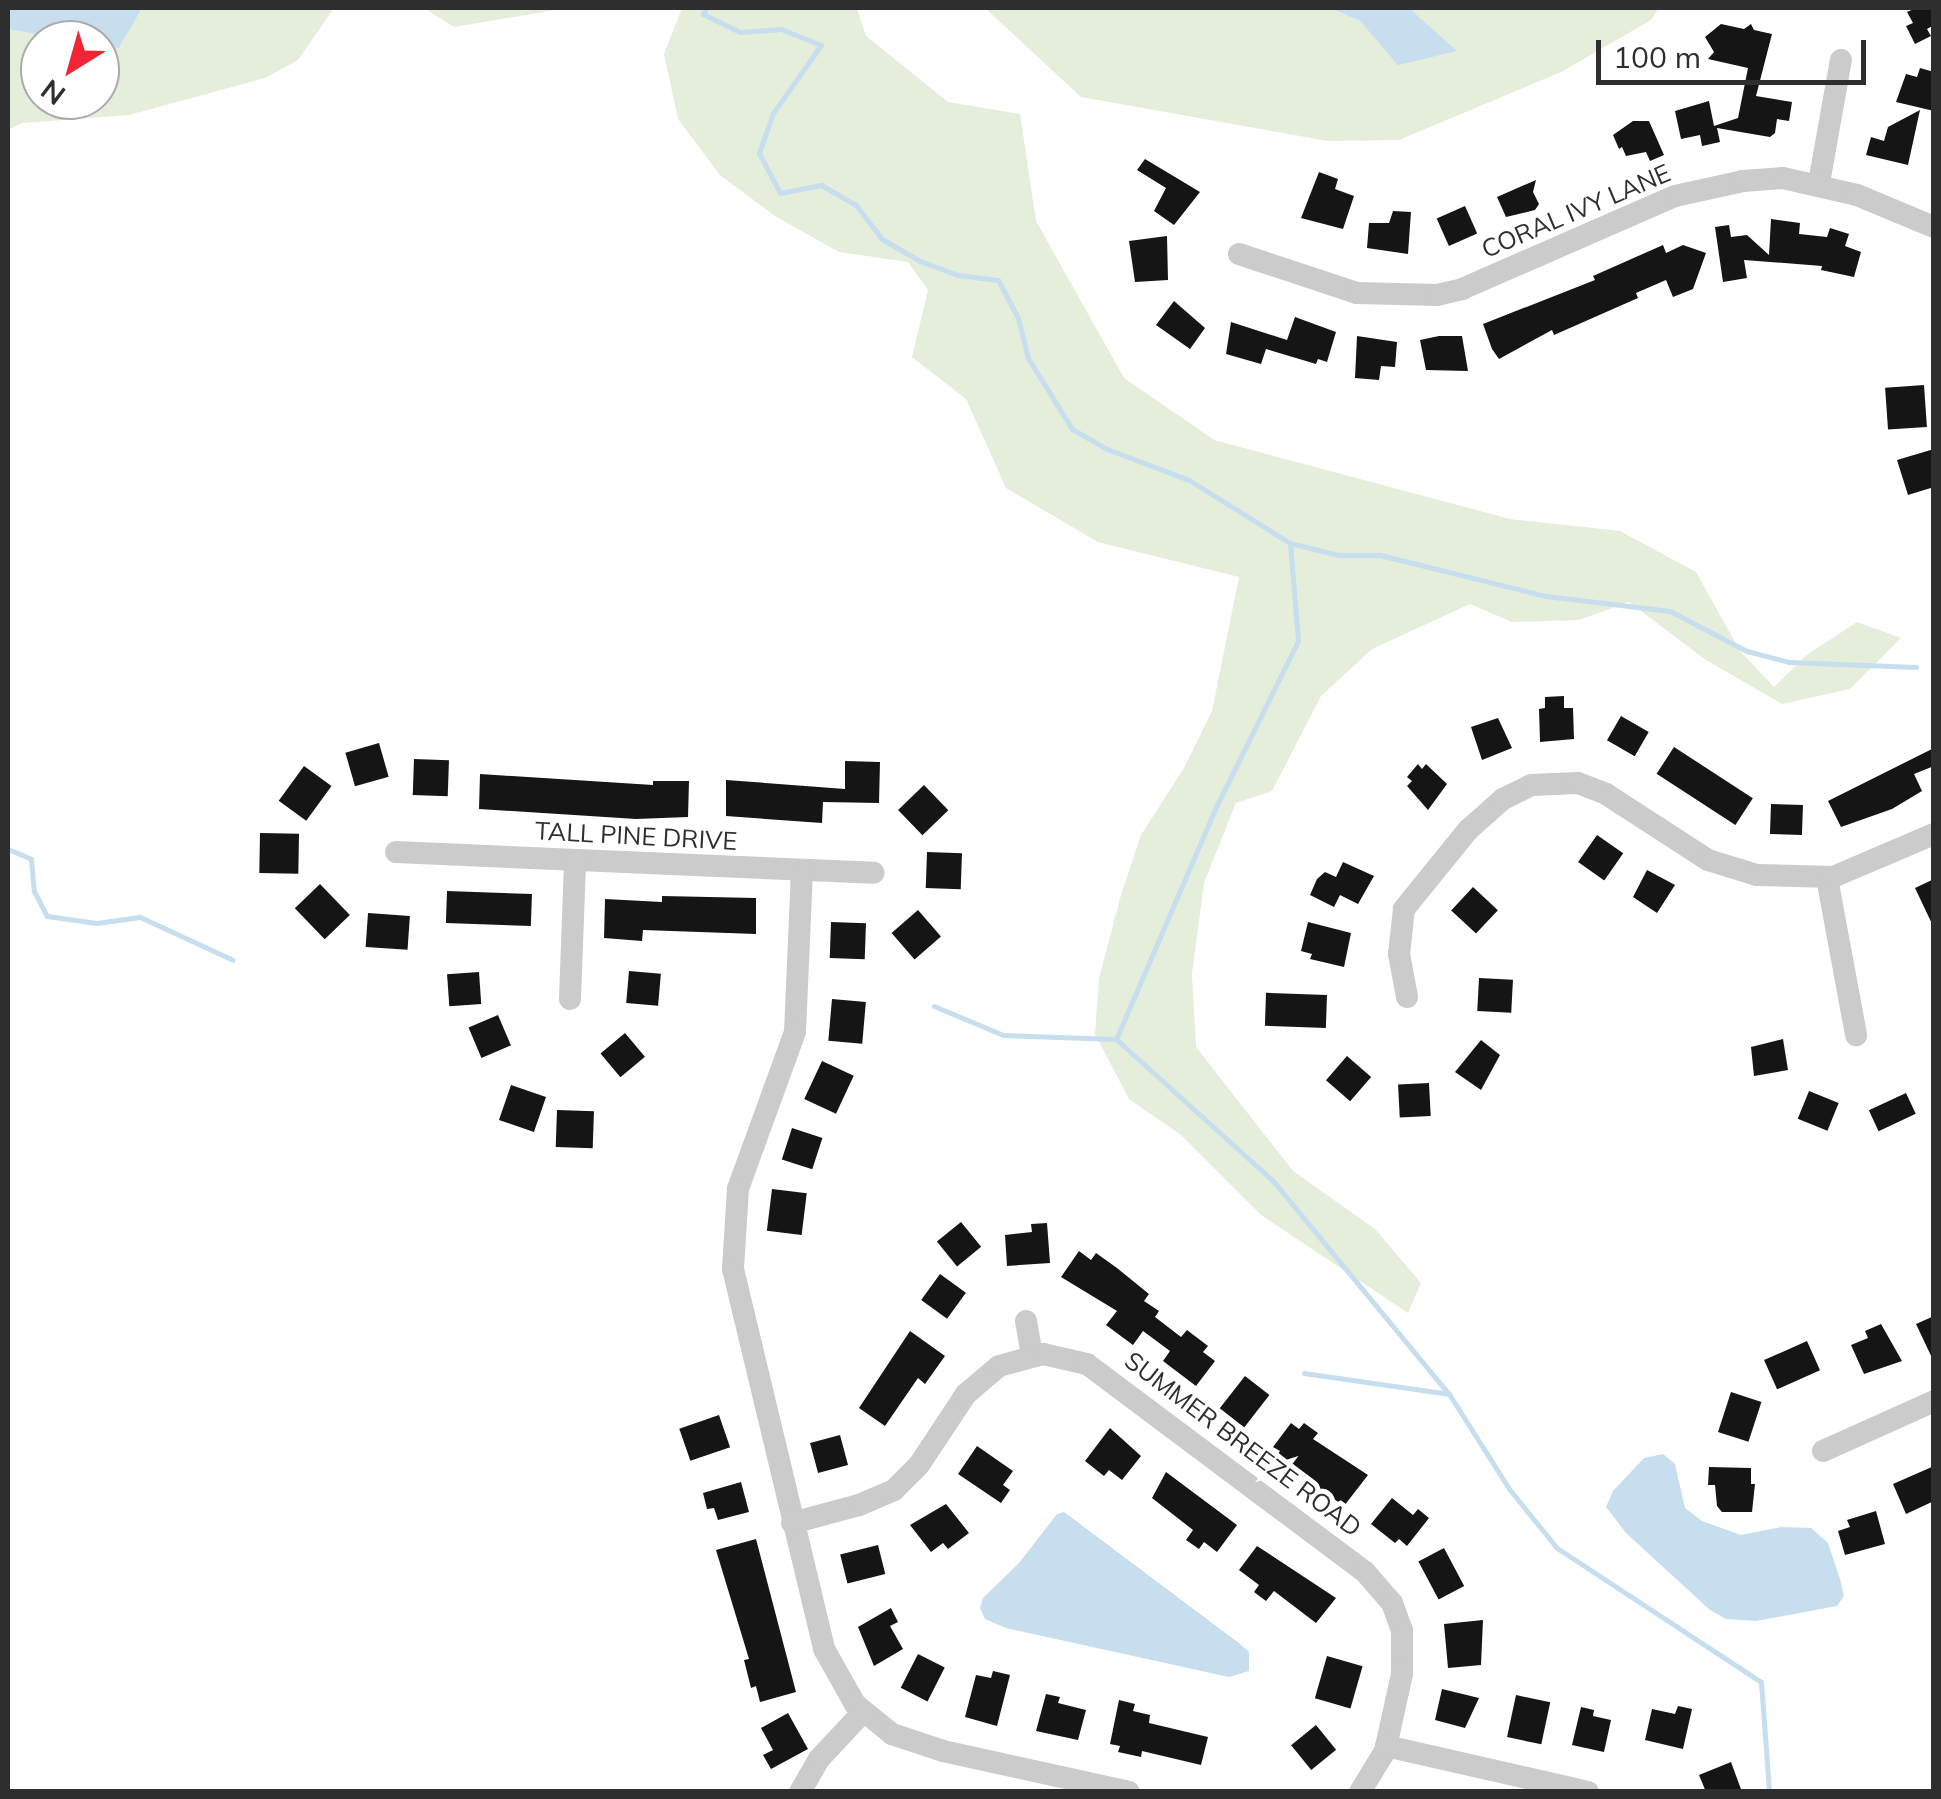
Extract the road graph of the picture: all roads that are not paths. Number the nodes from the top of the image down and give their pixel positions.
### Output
1 (1841, 60) dead end
2 (1819, 183) junction
3 (1934, 227) edge
4 (1238, 254) dead end
5 (1934, 834) edge
6 (396, 852) dead end
7 (574, 861) junction
8 (802, 871) junction
9 (874, 873) dead end
10 (1827, 878) junction
11 (1406, 997) dead end
12 (570, 999) dead end
13 (1856, 1035) dead end
14 (1026, 1321) dead end
15 (1032, 1355) junction
16 (1934, 1401) edge
17 (1824, 1451) dead end
18 (792, 1523) junction
19 (863, 1712) junction
20 (1386, 1746) junction
21 (800, 1792) edge
22 (1129, 1792) edge
23 (1360, 1792) edge
24 (1588, 1792) edge

1 - 2 street
2 - 3 street, CORAL IVY LANE
2 - 4 street, CORAL IVY LANE
5 - 10 street
6 - 7 street, TALL PINE DRIVE
7 - 8 street, TALL PINE DRIVE
7 - 12 street
8 - 9 street, TALL PINE DRIVE
8 - 18 street
10 - 11 street
10 - 13 street
14 - 15 street
15 - 18 street
15 - 20 street, SUMMER BREEZE ROAD
16 - 17 street
18 - 19 street
19 - 21 street
19 - 22 street
20 - 23 street, SUMMER BREEZE ROAD
20 - 24 street

